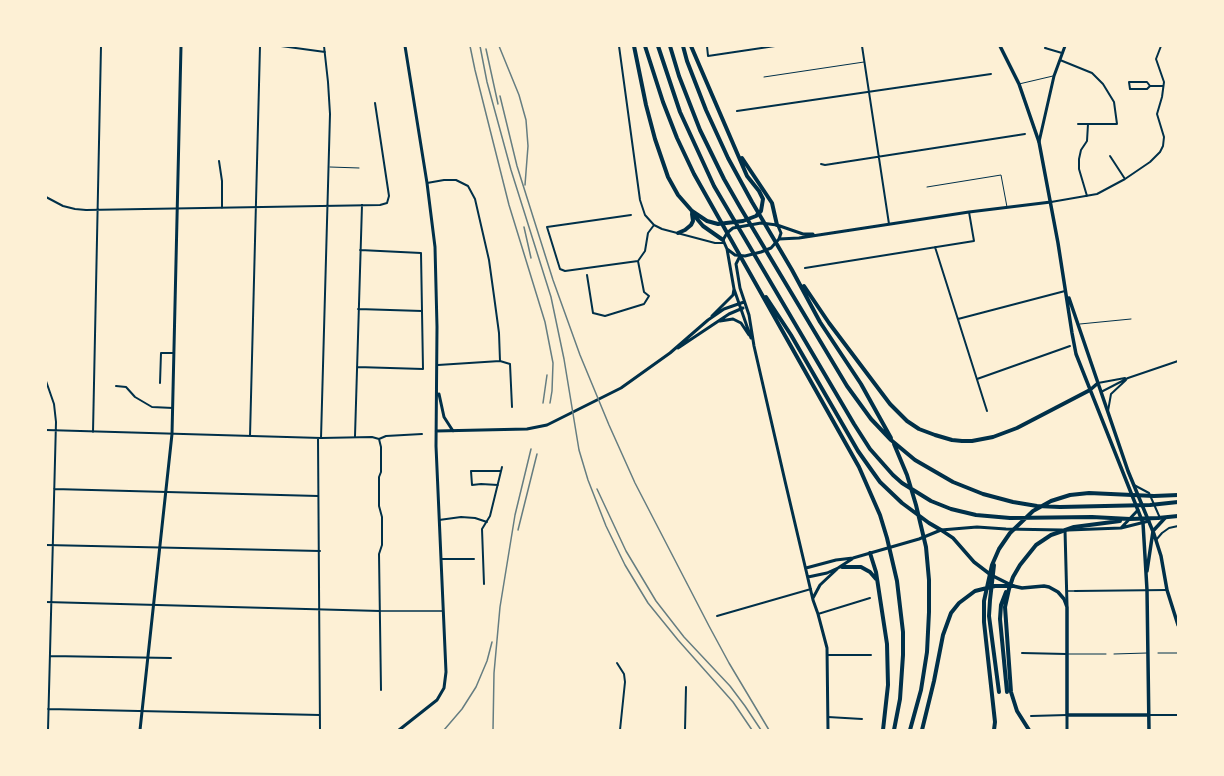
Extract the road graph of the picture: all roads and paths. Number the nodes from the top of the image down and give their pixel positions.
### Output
1 (102, 46) edge
2 (181, 46) edge
3 (260, 46) edge
4 (281, 46) edge
5 (324, 46) edge
6 (405, 46) edge
7 (619, 46) edge
8 (634, 46) edge
9 (644, 46) edge
10 (658, 46) edge
11 (670, 46) edge
12 (683, 46) edge
13 (691, 46) edge
14 (707, 46) edge
15 (775, 46) edge
16 (862, 46) edge
17 (1000, 46) edge
18 (1046, 46) edge
19 (1065, 46) edge
20 (1161, 46) edge
21 (324, 52) junction
22 (1062, 53) junction
23 (1060, 60) junction
24 (864, 62) junction
25 (991, 74) dead end
26 (1054, 76) junction
27 (764, 77) dead end
28 (1019, 84) junction
29 (1150, 86) junction
30 (1164, 86) junction
31 (869, 93) junction
32 (375, 103) dead end
33 (737, 111) dead end
34 (1078, 124) dead end
35 (1088, 124) junction
36 (1025, 134) dead end
37 (1040, 142) junction
38 (735, 145) junction
39 (1110, 156) dead end
40 (879, 157) junction
41 (219, 161) dead end
42 (821, 164) dead end
43 (329, 167) junction
44 (359, 168) dead end
45 (1125, 179) junction
46 (427, 183) junction
47 (927, 187) dead end
48 (1087, 196) junction
49 (46, 197) edge
50 (1050, 202) junction
51 (328, 206) junction
52 (362, 206) junction
53 (687, 206) junction
54 (256, 207) junction
55 (222, 208) junction
56 (1007, 208) junction
57 (177, 209) junction
58 (98, 210) junction
59 (969, 212) junction
60 (692, 214) junction
61 (630, 215) dead end
62 (889, 224) junction
63 (654, 225) junction
64 (778, 225) junction
65 (678, 233) junction
66 (821, 234) junction
67 (779, 239) junction
68 (723, 242) junction
69 (935, 247) junction
70 (727, 249) junction
71 (360, 250) junction
72 (740, 256) junction
73 (638, 261) junction
74 (746, 266) junction
75 (805, 268) dead end
76 (792, 270) junction
77 (587, 275) dead end
78 (734, 289) junction
79 (1066, 290) junction
80 (744, 302) junction
81 (739, 304) junction
82 (746, 307) junction
83 (358, 309) junction
84 (741, 309) junction
85 (422, 311) junction
86 (958, 319) junction
87 (1131, 319) dead end
88 (708, 320) junction
89 (717, 322) junction
90 (1078, 325) junction
91 (754, 346) junction
92 (1070, 346) dead end
93 (670, 352) junction
94 (174, 353) junction
95 (500, 361) junction
96 (1178, 361) edge
97 (438, 365) junction
98 (357, 367) junction
99 (1128, 378) junction
100 (977, 379) junction
101 (46, 381) edge
102 (160, 383) dead end
103 (1098, 383) junction
104 (116, 386) dead end
105 (437, 386) junction
106 (1090, 390) junction
107 (1101, 392) junction
108 (1093, 397) junction
109 (512, 407) dead end
110 (173, 408) junction
111 (987, 411) dead end
112 (1108, 413) junction
113 (46, 430) edge
114 (56, 431) junction
115 (436, 431) junction
116 (453, 431) junction
117 (93, 432) junction
118 (172, 434) junction
119 (422, 434) dead end
120 (250, 436) junction
121 (355, 437) junction
122 (319, 438) junction
123 (379, 440) junction
124 (502, 467) dead end
125 (501, 472) junction
126 (1133, 484) junction
127 (498, 485) junction
128 (54, 489) junction
129 (166, 492) junction
130 (1178, 495) edge
131 (318, 496) junction
132 (1178, 502) edge
133 (1138, 510) junction
134 (1178, 515) edge
135 (1163, 518) junction
136 (1130, 519) junction
137 (439, 520) junction
138 (1149, 521) junction
139 (487, 522) junction
140 (1142, 523) junction
141 (1178, 526) edge
142 (1121, 528) junction
143 (941, 530) junction
144 (1065, 530) junction
145 (1153, 531) junction
146 (1156, 541) junction
147 (46, 545) edge
148 (53, 545) junction
149 (160, 548) junction
150 (320, 551) junction
151 (870, 553) junction
152 (474, 558) dead end
153 (853, 558) junction
154 (995, 558) junction
155 (441, 559) junction
156 (806, 568) junction
157 (840, 568) junction
158 (808, 577) junction
159 (876, 579) junction
160 (1146, 582) junction
161 (484, 584) dead end
162 (1013, 586) junction
163 (1009, 588) junction
164 (811, 589) junction
165 (1147, 590) junction
166 (1167, 590) junction
167 (1067, 591) junction
168 (1075, 591) joint
169 (813, 598) junction
170 (870, 598) dead end
171 (46, 602) edge
172 (51, 602) junction
173 (154, 604) junction
174 (1067, 607) junction
175 (319, 609) junction
176 (380, 611) junction
177 (443, 611) junction
178 (818, 614) junction
179 (717, 616) dead end
180 (1178, 625) edge
181 (1178, 652) edge
182 (1022, 653) dead end
183 (1148, 653) junction
184 (1158, 653) dead end
185 (827, 654) junction
186 (1066, 654) junction
187 (1106, 654) dead end
188 (1114, 654) dead end
189 (871, 655) dead end
190 (50, 656) junction
191 (148, 658) junction
192 (171, 658) dead end
193 (617, 663) dead end
194 (686, 687) dead end
195 (381, 690) dead end
196 (999, 692) dead end
197 (1006, 692) dead end
198 (48, 709) junction
199 (142, 711) junction
200 (320, 715) junction
201 (1067, 715) junction
202 (1149, 715) junction
203 (1178, 715) edge
204 (1031, 716) dead end
205 (828, 717) junction
206 (862, 719) dead end
207 (48, 730) edge
208 (140, 730) edge
209 (320, 730) edge
210 (399, 730) edge
211 (620, 730) edge
212 (685, 730) edge
213 (828, 730) edge
214 (883, 730) edge
215 (894, 730) edge
216 (910, 730) edge
217 (922, 730) edge
218 (994, 730) edge
219 (1029, 730) edge
220 (1067, 730) edge
221 (1149, 730) edge

1 - 58 street
2 - 57 street
3 - 54 street
4 - 21 street
5 - 21 street
6 - 46 street
7 - 63 street
8 - 53 highway
9 - 74 highway
10 - 136 highway
11 - 132 highway
12 - 76 highway
13 - 38 highway
14 - 15 street
16 - 24 street
17 - 28 main road
18 - 22 street
19 - 22 street
20 - 30 street
21 - 43 street
22 - 23 street
23 - 26 street
23 - 35 street
24 - 27 lane
24 - 31 street
25 - 31 street
26 - 28 lane
26 - 37 street
28 - 37 main road
29 - 29 street
29 - 30 street
30 - 45 street
31 - 33 street
31 - 40 street
32 - 52 street
34 - 35 street
35 - 48 street
36 - 40 street
37 - 50 main road
38 - 53 highway
38 - 64 highway
39 - 45 street
40 - 42 street
40 - 62 street
41 - 55 street
43 - 44 lane
43 - 51 street
45 - 48 street
46 - 95 street
46 - 97 street
47 - 56 lane
48 - 50 street
49 - 58 street
50 - 56 street
50 - 79 main road
51 - 52 street
51 - 54 street
51 - 122 street
52 - 71 street
53 - 60 highway
54 - 55 street
54 - 120 street
55 - 57 street
56 - 59 street
57 - 58 street
57 - 94 street
58 - 117 street
59 - 62 street
59 - 69 street
60 - 65 highway
60 - 68 highway
61 - 73 street
62 - 66 street
63 - 65 street
63 - 73 street
64 - 66 street
64 - 67 street
64 - 68 street
65 - 68 street
66 - 67 street
67 - 72 street
68 - 70 street
69 - 75 street
69 - 86 street
70 - 72 street
70 - 78 street
71 - 83 street
71 - 85 street
72 - 80 street
73 - 77 street
74 - 143 highway
74 - 215 highway
76 - 106 highway
76 - 216 highway
78 - 81 street
78 - 88 street
79 - 86 street
79 - 90 main road
79 - 106 main road
80 - 81 street
80 - 82 street
81 - 84 street
81 - 88 street
82 - 84 street
82 - 91 street
83 - 85 street
83 - 98 street
84 - 89 street
84 - 91 street
85 - 98 street
86 - 100 street
87 - 90 lane
88 - 93 street
89 - 91 street
89 - 93 street
90 - 103 main road
91 - 156 street
92 - 100 street
93 - 116 street
94 - 102 street
94 - 110 street
95 - 97 street
95 - 109 street
96 - 99 street
97 - 105 street
98 - 121 street
99 - 103 street
99 - 107 street
99 - 112 street
100 - 111 street
101 - 114 street
103 - 106 main road
103 - 107 main road
104 - 110 street
105 - 115 street
105 - 116 street
106 - 108 main road
107 - 108 main road
107 - 112 main road
108 - 133 main road
110 - 118 street
112 - 126 main road
113 - 114 street
114 - 117 street
114 - 128 street
115 - 116 street
115 - 137 street
117 - 118 street
118 - 120 street
118 - 129 street
119 - 123 street
120 - 122 street
121 - 122 street
121 - 123 street
122 - 131 street
123 - 176 street
124 - 125 street
125 - 127 street
125 - 127 street
126 - 135 street
126 - 138 main road
127 - 139 street
128 - 129 street
128 - 148 street
129 - 131 street
129 - 149 street
130 - 154 highway
131 - 150 street
133 - 140 main road
133 - 142 street
134 - 135 street
134 - 136 highway
135 - 138 street
135 - 145 main road
136 - 163 highway
137 - 139 street
137 - 155 street
138 - 140 street
138 - 145 main road
139 - 161 street
140 - 142 street
140 - 160 main road
141 - 146 street
142 - 144 street
143 - 144 street
143 - 151 street
143 - 162 main road
144 - 167 street
145 - 146 main road
145 - 160 main road
146 - 166 main road
147 - 148 street
148 - 149 street
148 - 172 street
149 - 150 street
149 - 173 street
150 - 175 street
151 - 153 street
151 - 159 highway
152 - 155 street
153 - 156 street
153 - 157 street
154 - 196 highway
154 - 218 highway
155 - 177 street
156 - 158 street
157 - 158 street
157 - 159 highway
157 - 169 street
158 - 164 street
159 - 214 highway
160 - 165 main road
162 - 174 main road
162 - 217 highway
163 - 197 highway
163 - 219 highway
164 - 169 street
164 - 179 street
165 - 166 street
165 - 168 street
165 - 183 main road
166 - 180 main road
167 - 168 street
167 - 174 street
169 - 178 street
170 - 178 street
171 - 172 street
172 - 173 street
172 - 190 street
173 - 175 street
173 - 191 street
174 - 186 main road
175 - 176 street
175 - 200 street
176 - 177 street
176 - 195 street
177 - 210 street
178 - 185 street
181 - 184 lane
182 - 186 street
183 - 188 lane
183 - 202 main road
185 - 189 street
185 - 205 street
186 - 187 lane
186 - 201 main road
190 - 191 street
190 - 198 street
191 - 192 street
191 - 199 street
193 - 211 street
194 - 212 street
198 - 199 street
198 - 207 street
199 - 200 street
199 - 208 street
200 - 209 street
201 - 202 main road
201 - 204 street
201 - 220 street
202 - 203 street
202 - 221 main road
205 - 206 street
205 - 213 street

